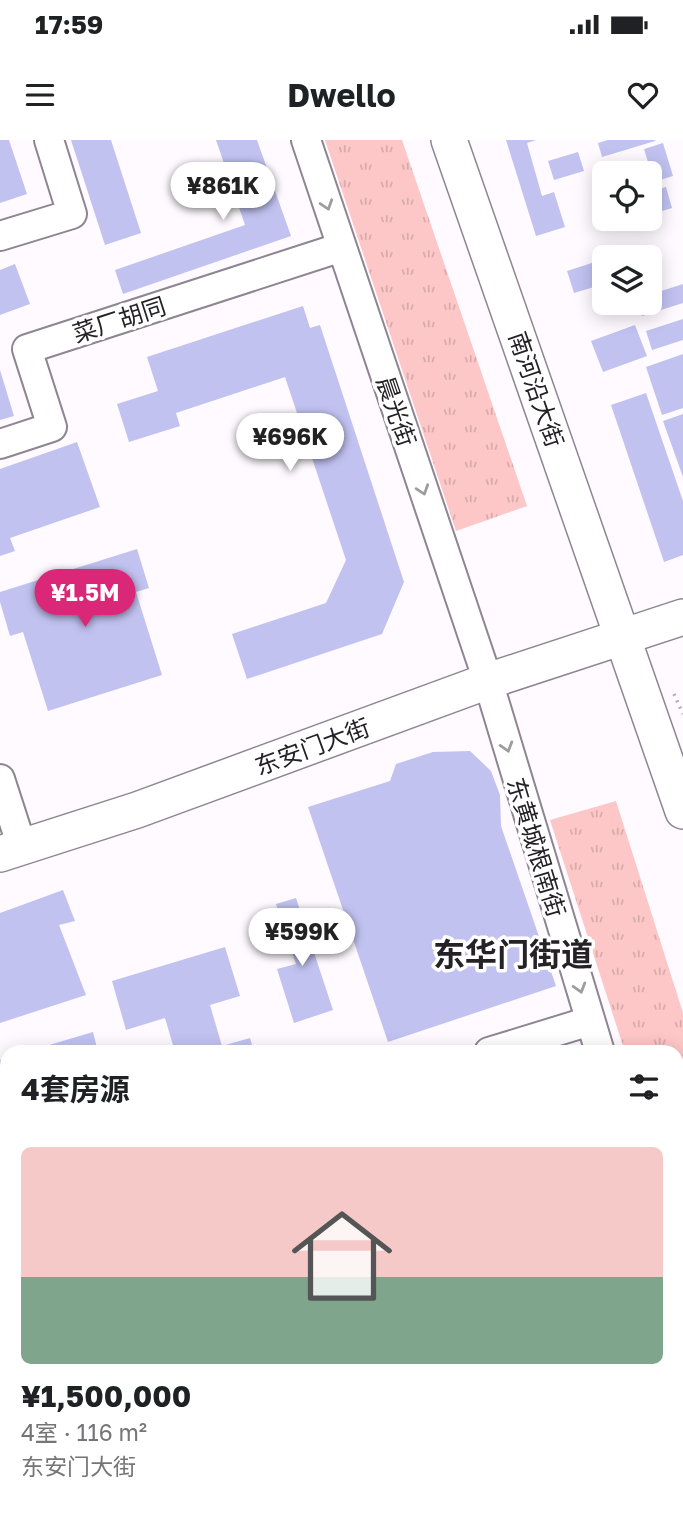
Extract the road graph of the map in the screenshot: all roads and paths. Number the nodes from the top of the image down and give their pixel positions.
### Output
1 (49, 140) edge
2 (306, 140) edge
3 (449, 140) edge
4 (0, 236) edge
5 (342, 247) junction
6 (0, 444) edge
7 (683, 617) edge
8 (624, 638) junction
9 (488, 681) junction
10 (0, 779) edge
11 (683, 811) edge
12 (11, 851) edge
13 (590, 1021) junction
14 (512, 1045) edge
15 (598, 1045) edge

1 - 4 street
2 -> 5 street, 晨光街
3 - 8 main road, 南河沿大街
5 - 6 street, 菜厂胡同
5 -> 9 street, 晨光街
7 - 8 main road, 东安门大街
8 - 9 main road, 东安门大街
8 - 11 main road, 南河沿大街
9 - 12 main road, 东安门大街
9 -> 13 street, 东黄城根南街
10 - 12 street
13 - 14 street
13 - 15 street, 东黄城根南街

